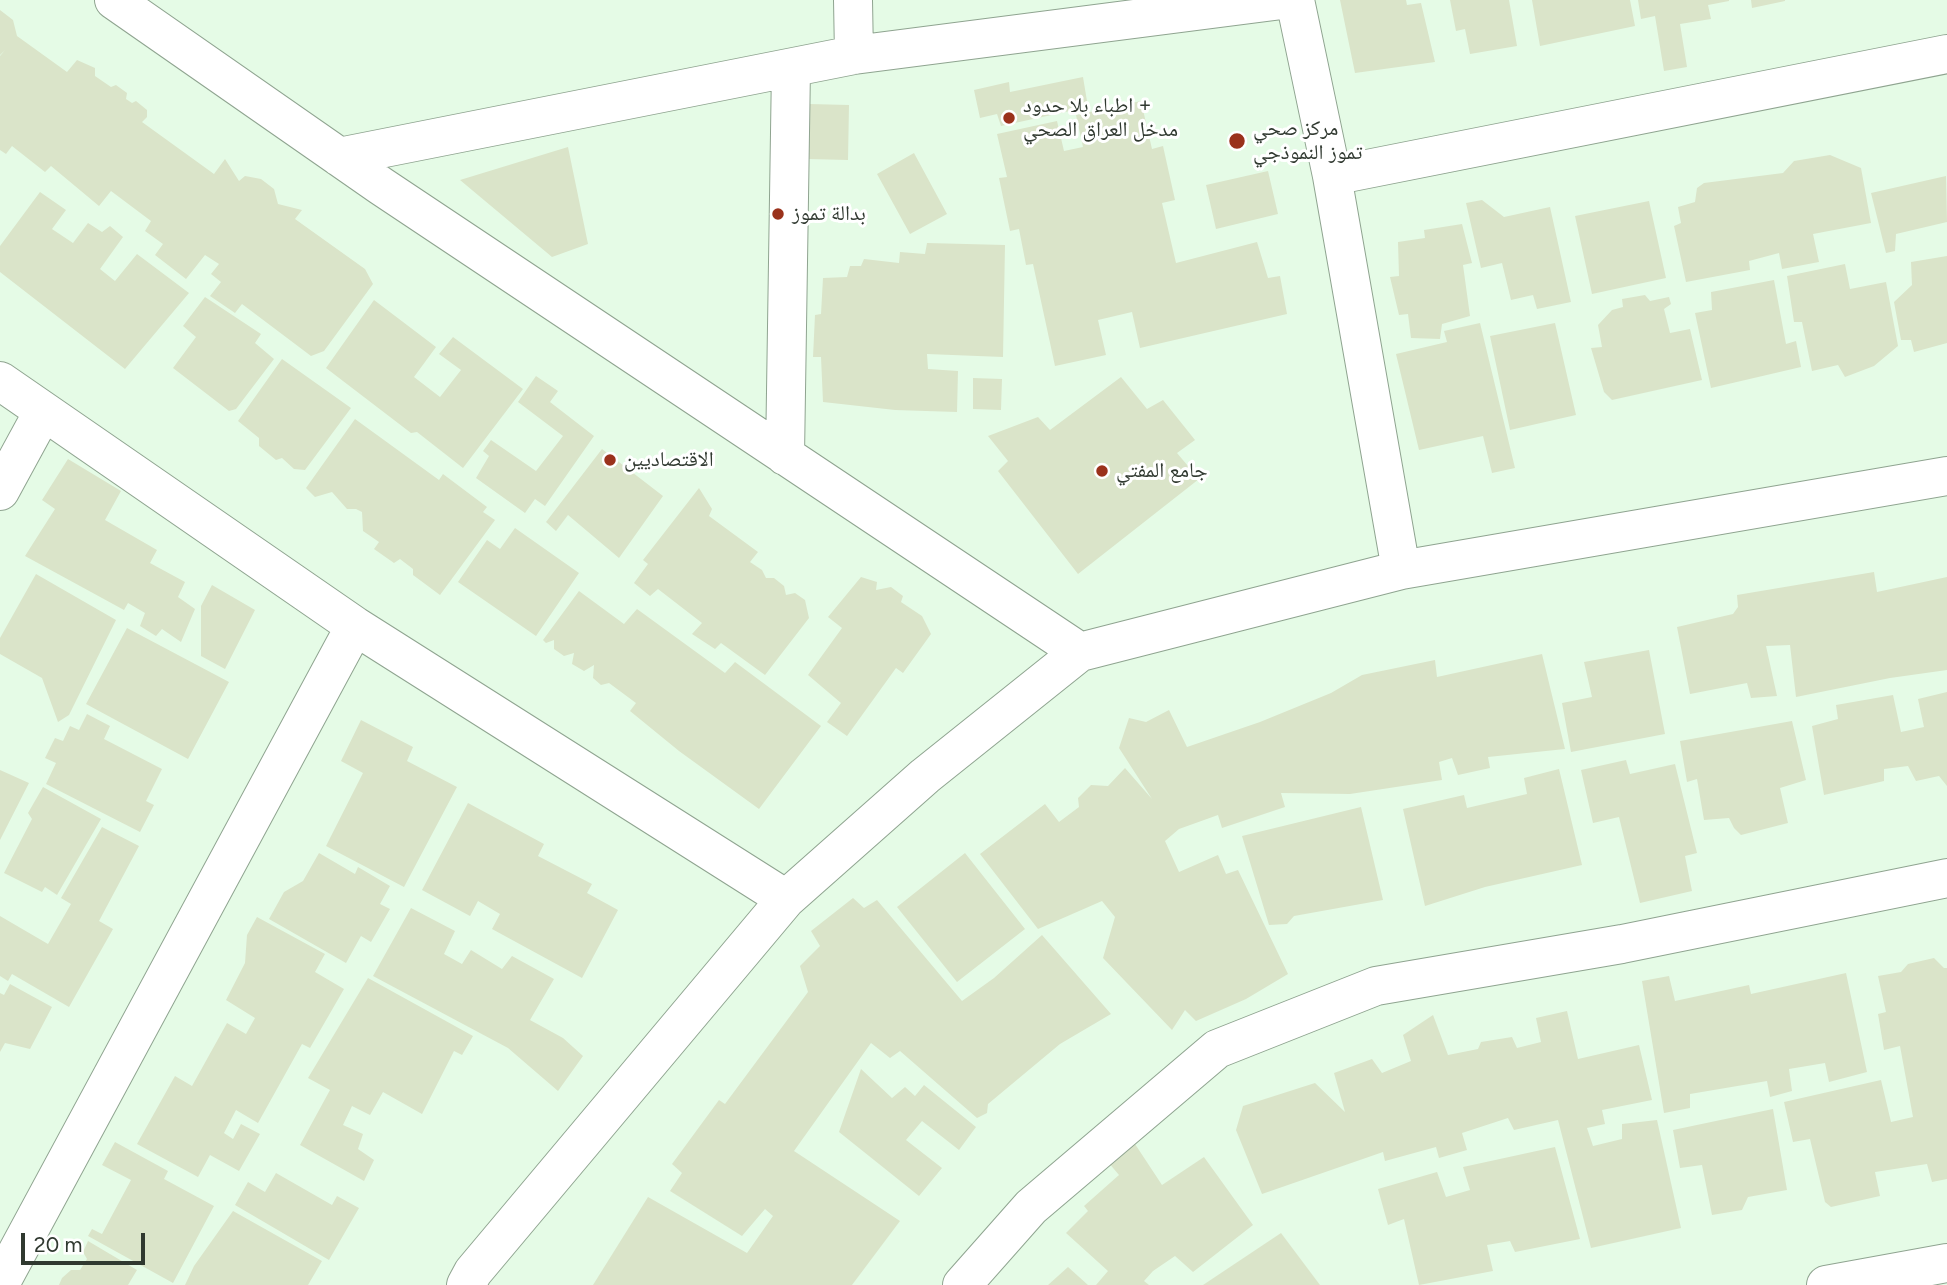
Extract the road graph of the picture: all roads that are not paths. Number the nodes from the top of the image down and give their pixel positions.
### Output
1 (114, 0) edge
2 (853, 0) edge
3 (1282, 0) edge
4 (1295, 0) edge
5 (1947, 54) edge
6 (854, 55) junction
7 (792, 68) junction
8 (339, 157) junction
9 (1332, 176) junction
10 (0, 381) edge
11 (43, 412) junction
12 (785, 456) junction
13 (1947, 476) edge
14 (0, 491) edge
15 (1401, 570) junction
16 (355, 626) junction
17 (1080, 652) junction
18 (1947, 878) edge
19 (786, 899) junction
20 (1947, 1263) edge
21 (479, 1281) edge
22 (0, 1284) edge
23 (962, 1285) edge
24 (1826, 1285) edge

1 - 8 street
2 - 6 street
3 - 6 street
4 - 9 street
5 - 9 street
6 - 7 street
7 - 8 street
7 - 12 street
8 - 12 street
9 - 15 street
10 - 11 street
11 - 14 street
11 - 16 street
12 - 17 street
13 - 15 street
15 - 17 street
16 - 19 street
16 - 22 street
17 - 19 street
18 - 23 street
19 - 21 street
20 - 24 street

